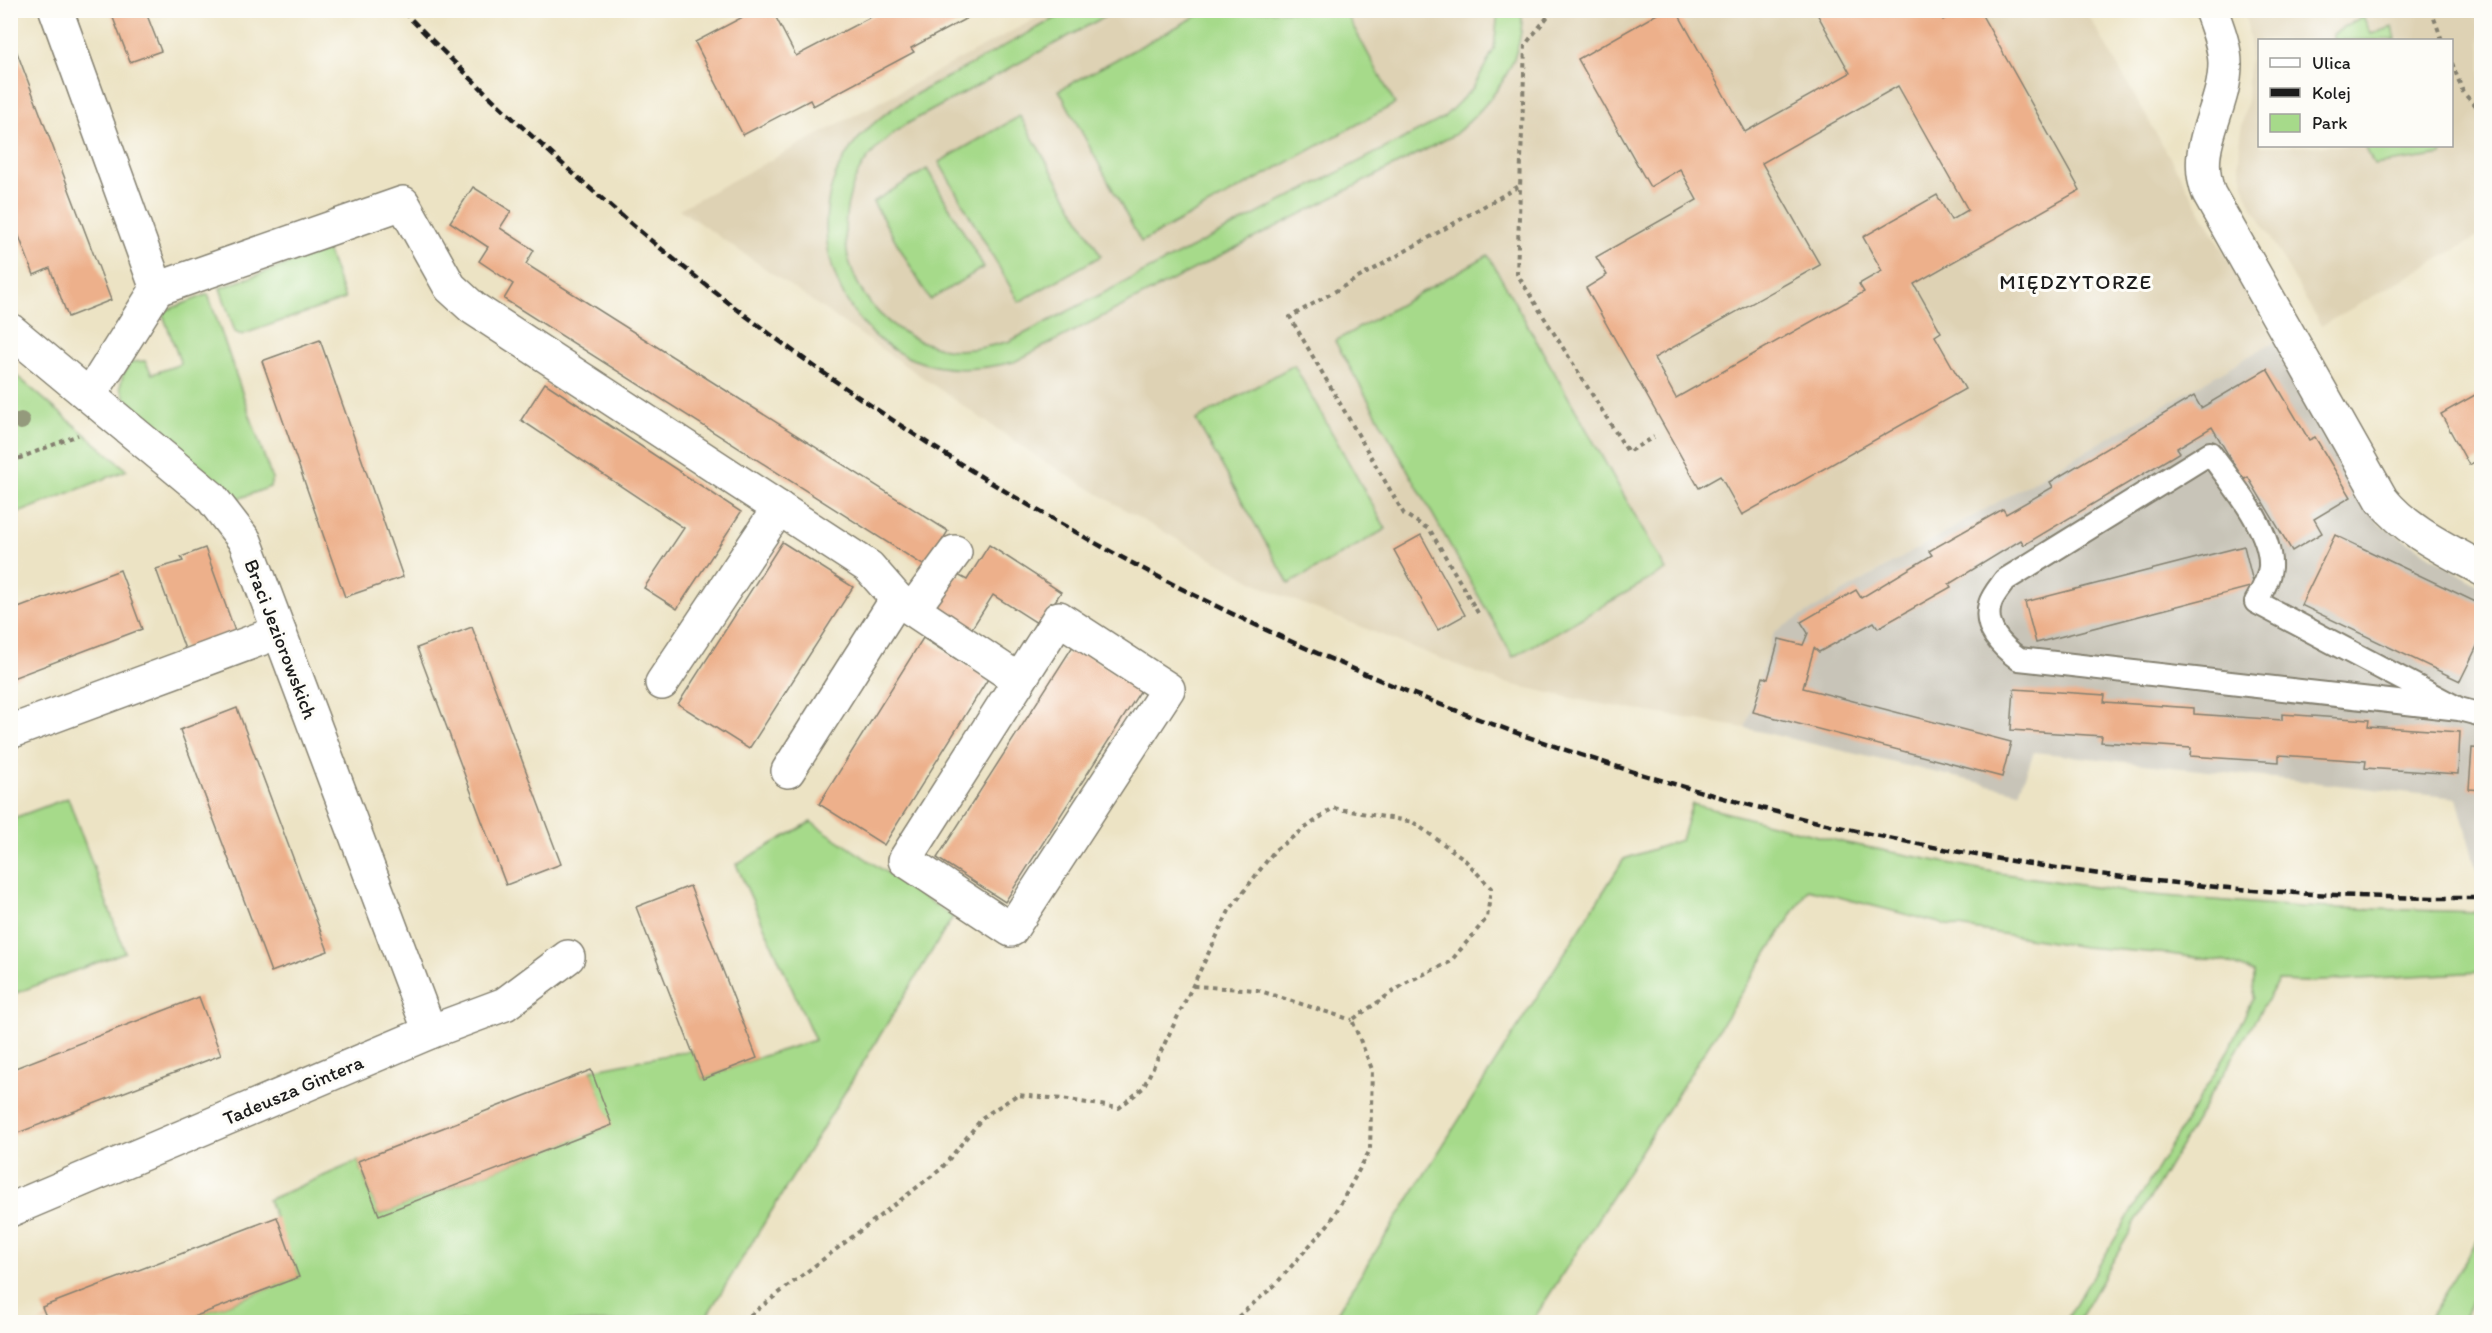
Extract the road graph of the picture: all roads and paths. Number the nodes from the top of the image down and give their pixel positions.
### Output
1 (56, 10) edge
2 (1553, 10) edge
3 (2211, 10) edge
4 (2431, 10) edge
5 (2442, 39) edge
6 (2453, 68) edge
7 (2481, 114) edge
8 (1521, 185) junction
9 (157, 290) junction
10 (10, 330) edge
11 (90, 395) junction
12 (87, 431) dead end
13 (1654, 437) dead end
14 (10, 462) edge
15 (779, 508) junction
16 (955, 552) dead end
17 (2481, 569) edge
18 (905, 604) junction
19 (1478, 613) dead end
20 (279, 632) junction
21 (1019, 680) junction
22 (662, 682) dead end
23 (2459, 709) junction
24 (2481, 715) edge
25 (10, 732) edge
26 (788, 771) dead end
27 (568, 957) dead end
28 (1193, 986) junction
29 (1352, 1020) junction
30 (430, 1032) junction
31 (10, 1210) edge
32 (744, 1323) edge
33 (1232, 1323) edge

1 - 9 street
2 - 8 path
3 - 17 street
4 - 5 path
6 - 7 path
8 - 13 path
8 - 19 path
9 - 11 street
9 - 15 street
10 - 11 street, Braci Jeziorowskich
11 - 20 street, Braci Jeziorowskich
12 - 14 path
15 - 18 street
15 - 22 street
16 - 18 street
18 - 21 street
18 - 26 street
20 - 25 street
20 - 30 street, Braci Jeziorowskich
21 - 21 street
23 - 23 lane
23 - 24 lane
27 - 30 street, Tadeusza Gintera
28 - 29 path
28 - 29 path
28 - 32 path
29 - 33 path
30 - 31 street, Tadeusza Gintera

